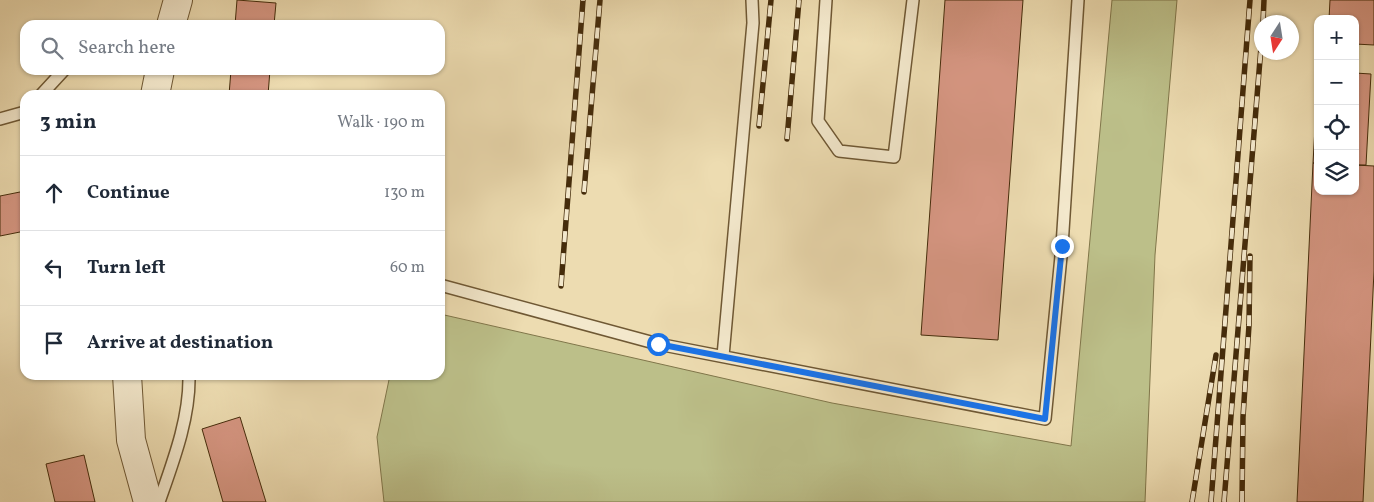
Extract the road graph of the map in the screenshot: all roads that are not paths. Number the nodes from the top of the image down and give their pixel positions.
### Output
1 (178, 0) edge
2 (752, 0) edge
3 (826, 0) edge
4 (913, 0) edge
5 (1078, 0) edge
6 (172, 20) edge
7 (59, 75) edge
8 (159, 75) edge
9 (46, 90) edge
10 (156, 90) edge
11 (20, 113) edge
12 (0, 119) edge
13 (445, 286) edge
14 (723, 356) junction
15 (127, 380) edge
16 (189, 380) edge
17 (148, 502) edge
18 (159, 502) edge

1 - 6 street
2 - 14 lane
3 - 4 lane
5 - 14 lane
7 - 9 lane
8 - 10 street
11 - 12 lane
13 - 14 lane
15 - 17 street
16 - 18 lane

